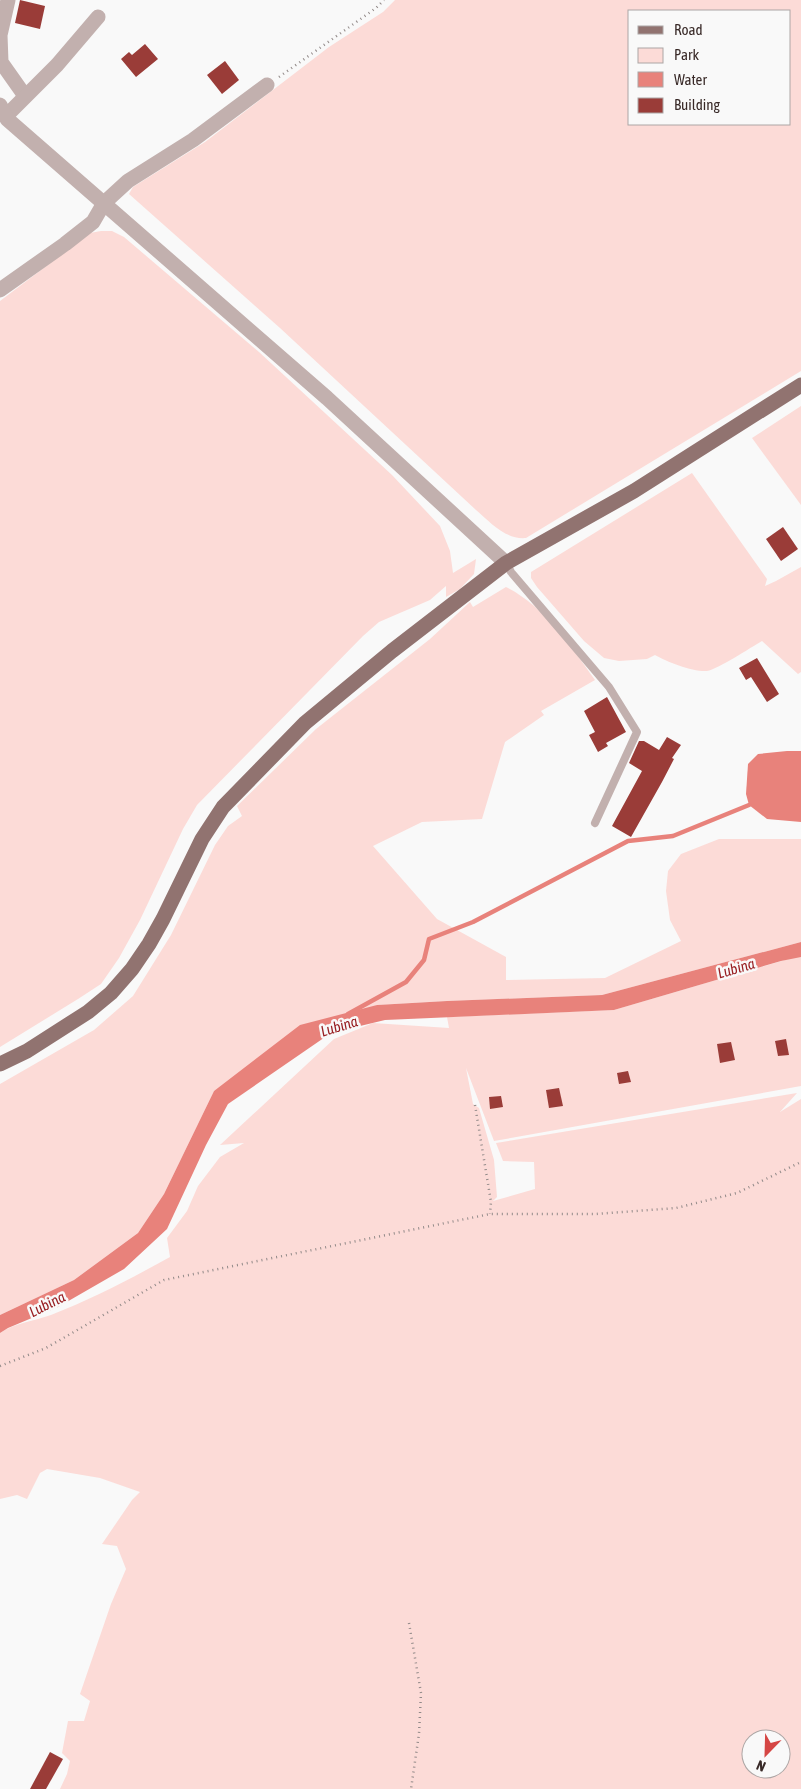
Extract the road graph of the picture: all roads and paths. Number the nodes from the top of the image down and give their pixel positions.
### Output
1 (8, 0) edge
2 (384, 0) edge
3 (98, 17) dead end
4 (267, 85) joint
5 (25, 96) junction
6 (3, 110) edge
7 (104, 203) junction
8 (0, 290) edge
9 (801, 385) edge
10 (506, 563) junction
11 (595, 823) dead end
12 (0, 1064) edge
13 (475, 1105) dead end
14 (801, 1162) edge
15 (490, 1214) junction
16 (0, 1366) edge
17 (409, 1623) dead end
18 (412, 1789) edge

1 - 5 street
2 - 4 path
3 - 5 street
4 - 7 street
5 - 6 street
6 - 7 street
7 - 8 street
7 - 10 street
9 - 10 main road
10 - 11 lane
10 - 12 main road
13 - 15 path
14 - 15 path
15 - 16 path
17 - 18 path

